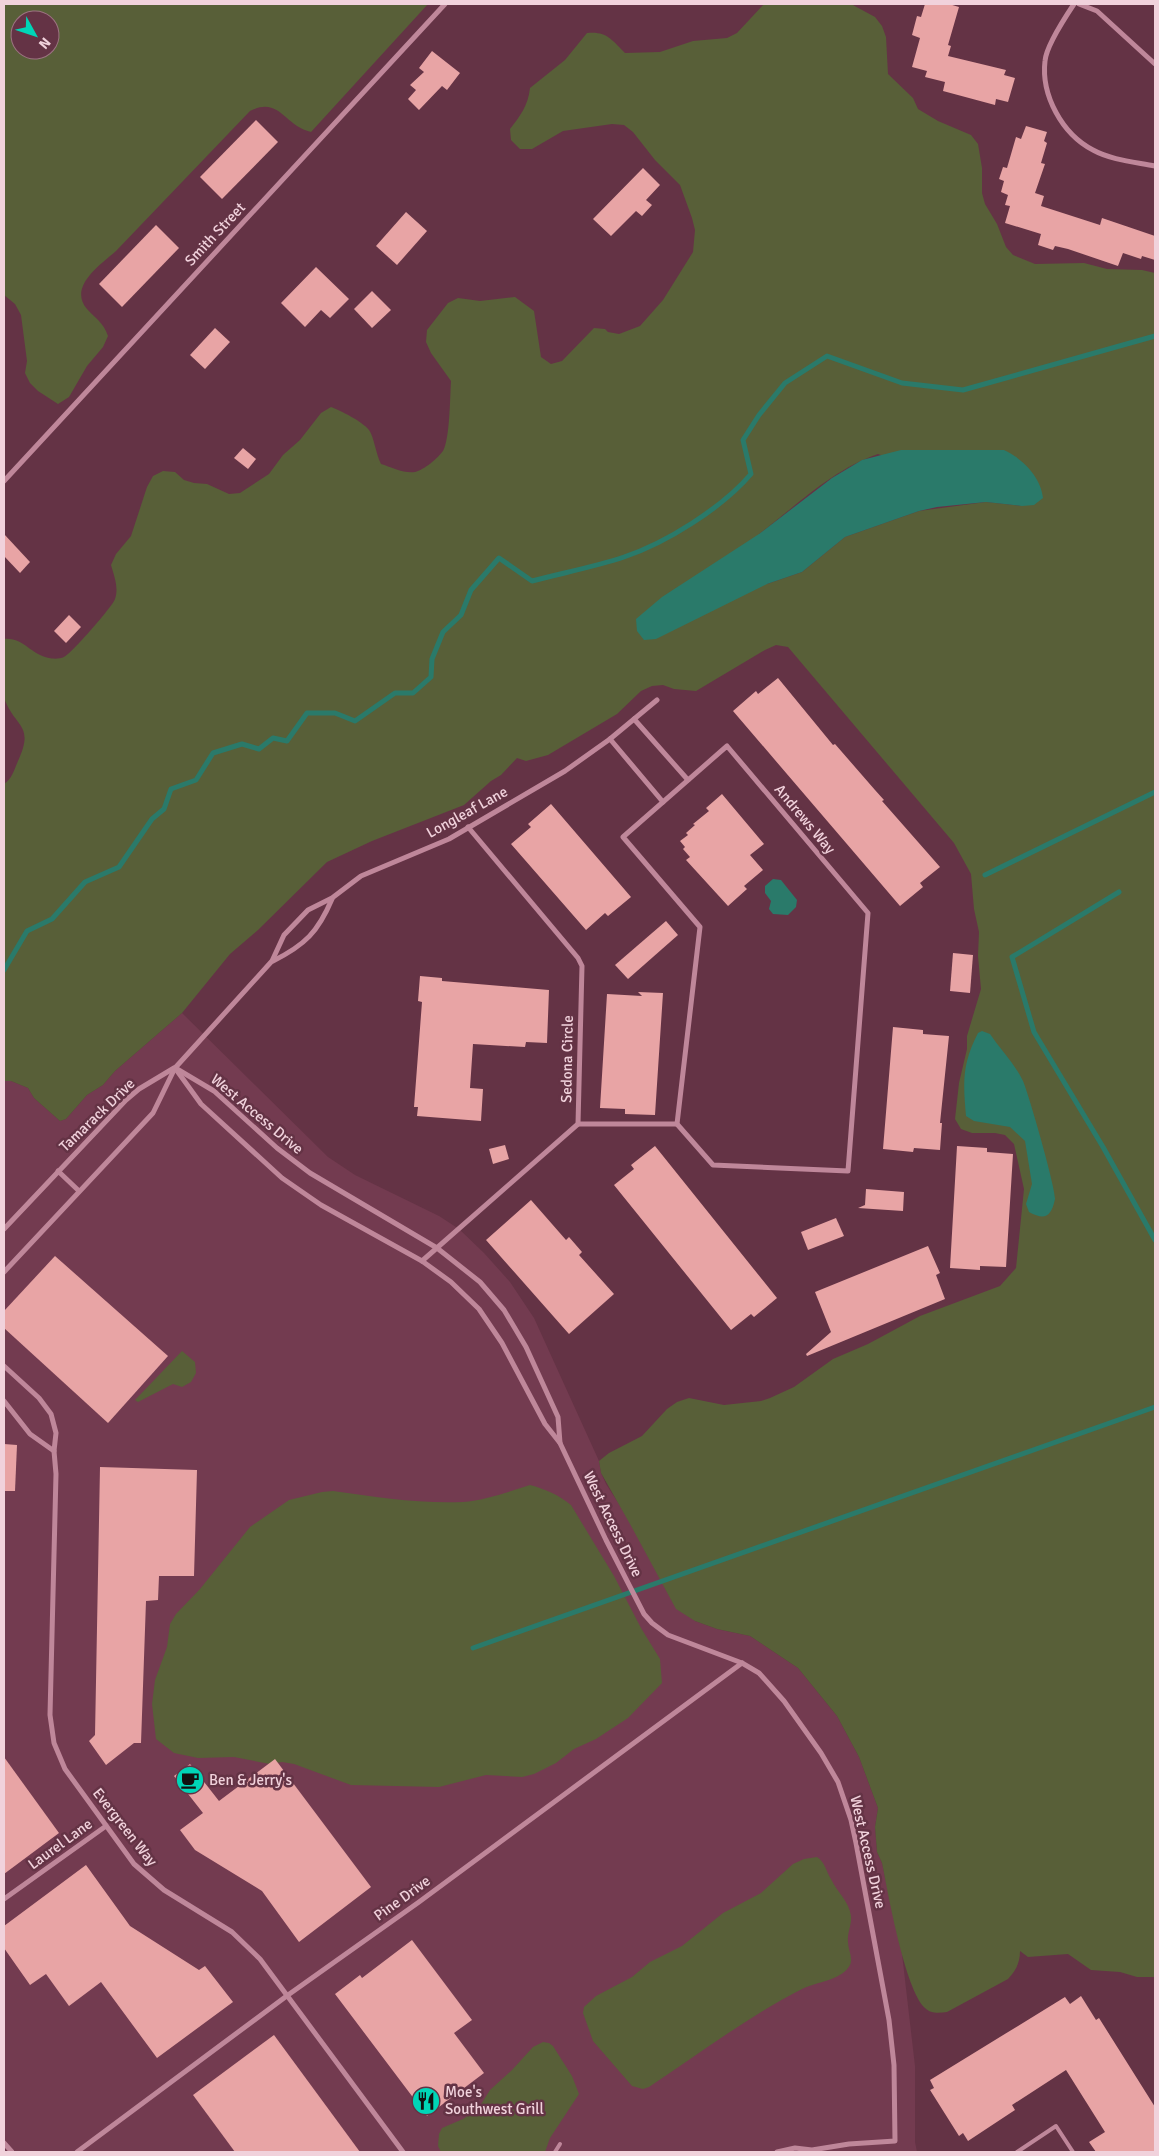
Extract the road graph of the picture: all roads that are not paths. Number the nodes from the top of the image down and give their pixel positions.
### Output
1 (446, 4) edge
2 (1074, 4) edge
3 (1079, 4) edge
4 (1155, 64) edge
5 (1155, 166) edge
6 (4, 481) edge
7 (657, 700) dead end
8 (634, 719) junction
9 (610, 739) junction
10 (688, 780) junction
11 (663, 802) junction
12 (468, 827) junction
13 (332, 898) junction
14 (272, 961) junction
15 (175, 1068) junction
16 (578, 1124) junction
17 (677, 1124) junction
18 (58, 1171) junction
19 (79, 1191) junction
20 (4, 1229) edge
21 (437, 1248) junction
22 (422, 1261) junction
23 (4, 1272) edge
24 (4, 1366) edge
25 (4, 1401) edge
26 (560, 1443) junction
27 (54, 1451) junction
28 (742, 1663) junction
29 (106, 1826) junction
30 (4, 1900) edge
31 (288, 1995) junction
32 (4, 2143) edge
33 (560, 2144) dead end
34 (402, 2150) edge
35 (811, 2151) edge
36 (12, 2152) edge
37 (77, 2152) edge
38 (554, 2152) edge
39 (777, 2152) edge
40 (1017, 2152) edge
41 (1072, 2152) edge

1 - 6 street, Smith Street
2 - 5 street
3 - 4 street
7 - 8 street, Longleaf Lane
8 - 9 street, Longleaf Lane
8 - 10 street
9 - 11 street
9 - 12 street, Longleaf Lane
10 - 11 street, Andrews Way
10 - 17 street, Andrews Way
11 - 17 street, Andrews Way
12 - 13 street, Longleaf Lane
12 - 16 street, Sedona Circle
13 - 14 street, Longleaf Lane
13 - 14 street, Longleaf Lane
14 - 15 street, Longleaf Lane
15 - 18 street, Tamarack Drive
15 - 19 street
15 - 21 street, West Access Drive
15 - 22 street, West Access Drive
16 - 17 street
16 - 21 street, Sedona Circle
18 - 19 street, Tamarack Drive
18 - 20 street, Tamarack Drive
19 - 23 street
21 - 22 street, Sedona Circle
21 - 26 street, West Access Drive
22 - 26 street, West Access Drive
24 - 27 street, Evergreen Way
25 - 27 street
26 - 28 street, West Access Drive
27 - 29 street, Evergreen Way
28 - 31 street, Pine Drive
28 - 35 street, West Access Drive
29 - 30 street, Laurel Lane
29 - 31 street, Evergreen Way
31 - 34 street, Evergreen Way
31 - 37 street, Pine Drive
32 - 36 street
33 - 38 lane
35 - 39 street
40 - 41 lane

